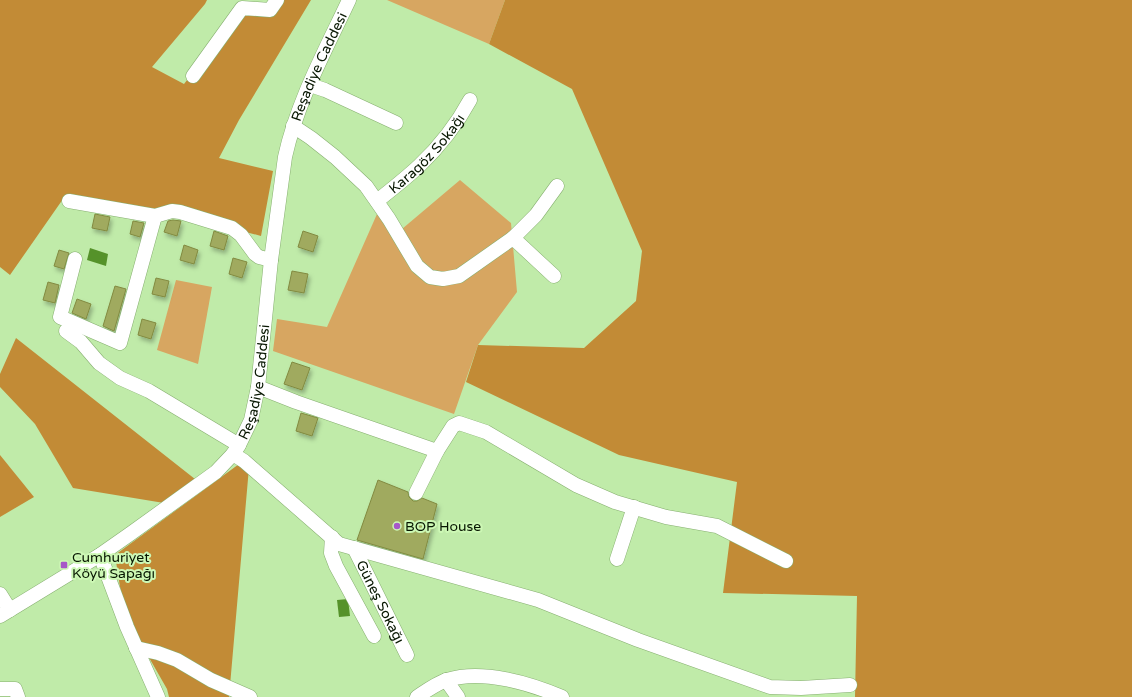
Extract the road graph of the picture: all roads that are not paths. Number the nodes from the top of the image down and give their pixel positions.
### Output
1 (277, 0) edge
2 (349, 0) edge
3 (193, 76) dead end
4 (310, 85) junction
5 (470, 100) dead end
6 (396, 123) dead end
7 (292, 126) junction
8 (556, 186) dead end
9 (69, 201) dead end
10 (377, 201) junction
11 (155, 216) junction
12 (513, 238) junction
13 (75, 259) dead end
14 (271, 260) junction
15 (554, 276) dead end
16 (66, 331) dead end
17 (258, 387) junction
18 (236, 450) junction
19 (437, 451) junction
20 (416, 493) dead end
21 (634, 508) junction
22 (332, 537) junction
23 (354, 548) junction
24 (100, 555) junction
25 (617, 559) dead end
26 (786, 561) dead end
27 (0, 594) edge
28 (5, 613) edge
29 (374, 636) dead end
30 (136, 648) junction
31 (407, 655) dead end
32 (446, 680) junction
33 (850, 685) dead end
34 (0, 689) edge
35 (18, 697) edge
36 (158, 697) edge
37 (250, 697) edge
38 (417, 697) edge
39 (458, 697) edge
40 (562, 697) edge

1 - 3 street
2 - 4 street, Reşadiye Caddesi
4 - 6 street
4 - 7 street, Reşadiye Caddesi
5 - 10 street, Karagöz Sokağı
7 - 10 street
7 - 14 street, Reşadiye Caddesi
8 - 12 street
9 - 11 street
10 - 12 street
11 - 13 street
11 - 14 street
12 - 15 street
14 - 17 street, Reşadiye Caddesi
16 - 18 street
17 - 18 street, Reşadiye Caddesi
17 - 19 street
18 - 22 street
18 - 24 street, Reşadiye Caddesi
19 - 20 street
19 - 21 street
21 - 25 street
21 - 26 street
22 - 23 street
22 - 29 street, Güneş Sokağı
23 - 31 street, Güneş Sokağı
23 - 33 street
24 - 28 street, Reşadiye Caddesi
24 - 30 street
27 - 28 street
30 - 36 street
30 - 37 street
32 - 38 street
32 - 39 street
32 - 40 street
34 - 35 street

